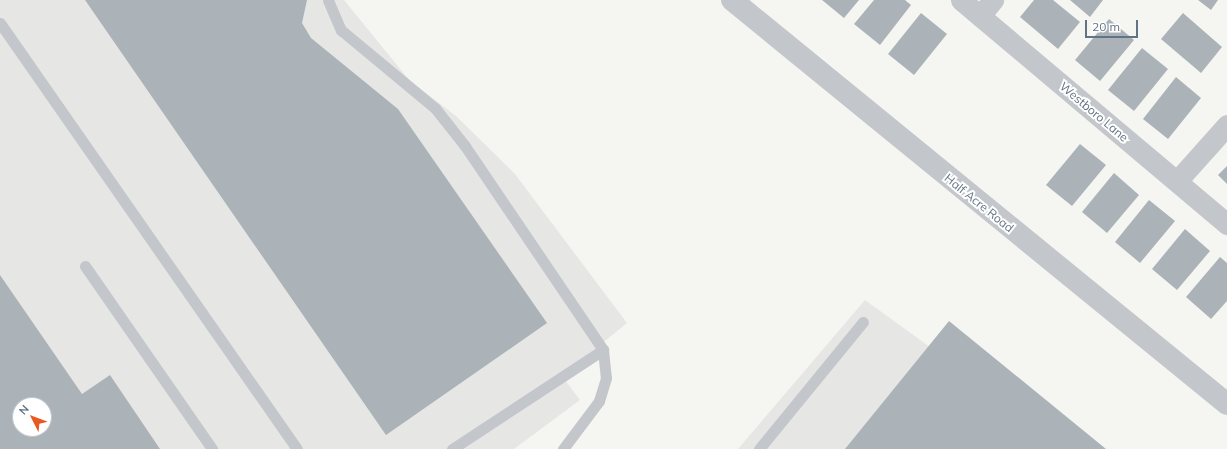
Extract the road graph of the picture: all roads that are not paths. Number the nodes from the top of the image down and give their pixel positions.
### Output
1 (328, 0) edge
2 (732, 0) edge
3 (961, 0) edge
4 (993, 0) edge
5 (980, 16) junction
6 (0, 23) edge
7 (1227, 125) edge
8 (1177, 181) junction
9 (1227, 224) edge
10 (85, 266) dead end
11 (863, 322) dead end
12 (603, 350) junction
13 (1227, 404) edge
14 (212, 449) edge
15 (297, 449) edge
16 (452, 449) edge
17 (563, 449) edge
18 (759, 449) edge

1 - 12 lane
2 - 13 street, Half Acre Road
3 - 5 street, Westboro Lane
4 - 5 street
5 - 8 street, Westboro Lane
6 - 15 lane
7 - 8 street
8 - 9 street, Westboro Lane
10 - 14 lane
11 - 18 lane
12 - 16 lane
12 - 17 lane

